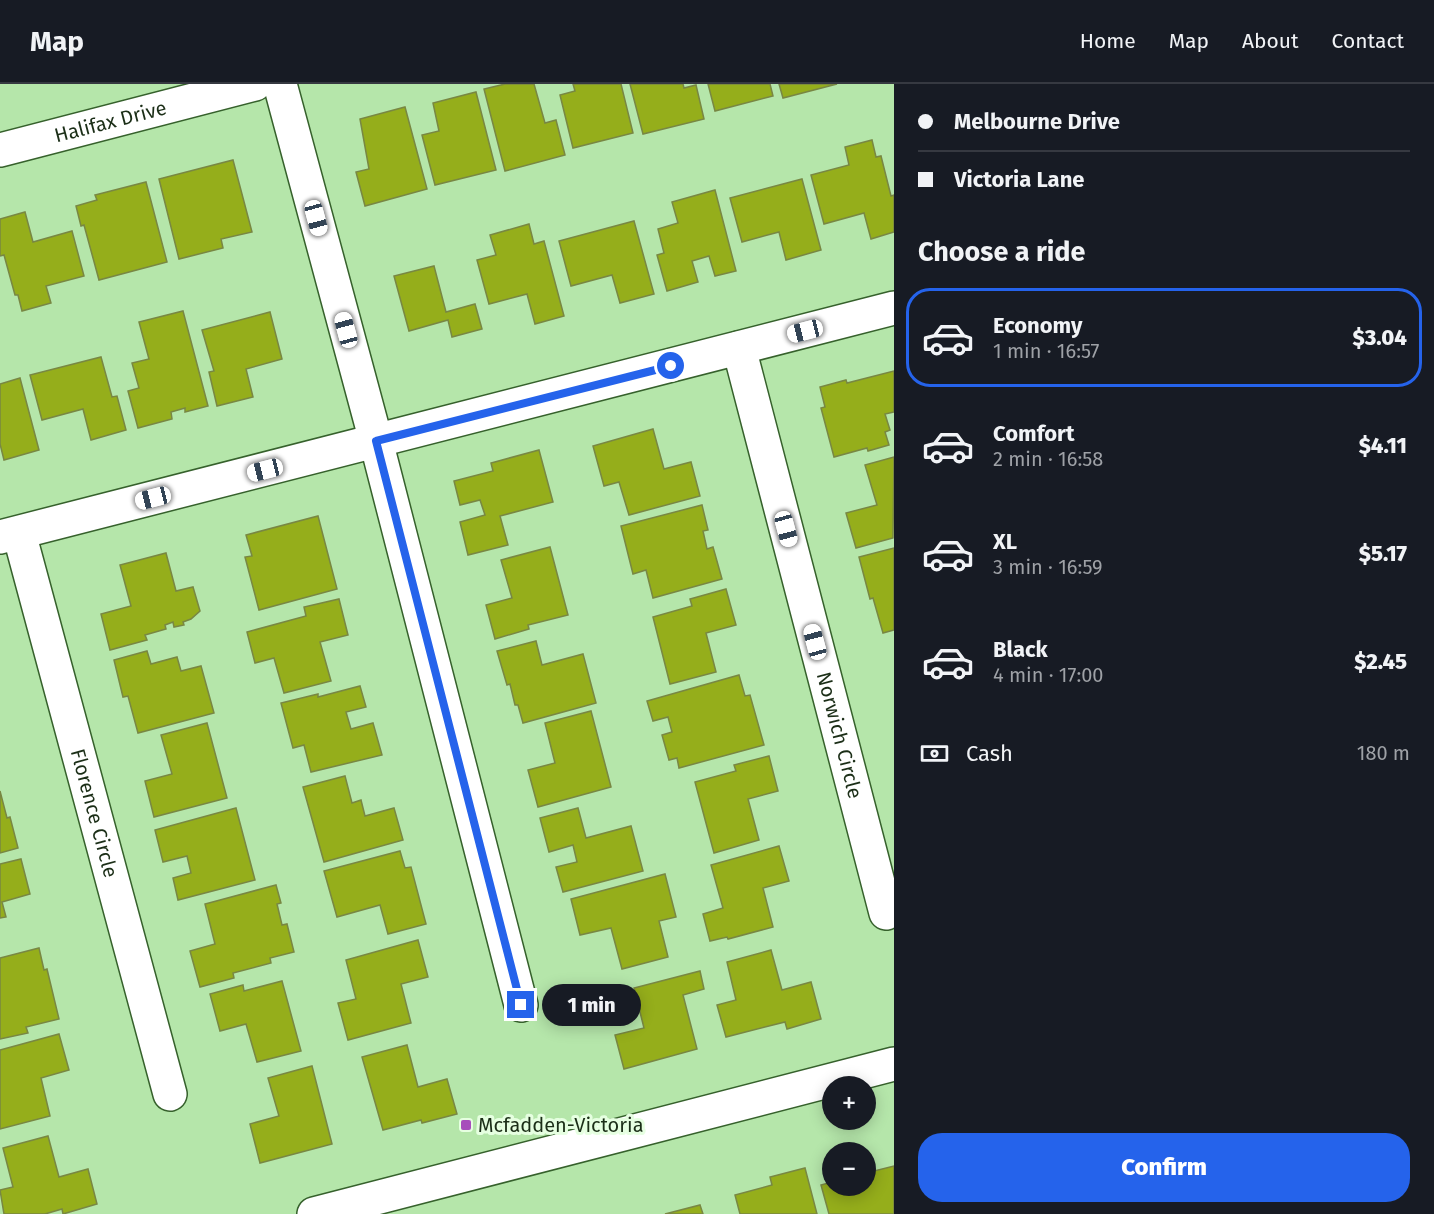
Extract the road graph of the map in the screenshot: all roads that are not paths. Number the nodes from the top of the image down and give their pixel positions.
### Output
1 (255, 84) edge
2 (280, 84) edge
3 (0, 150) edge
4 (894, 308) edge
5 (739, 348) junction
6 (376, 441) junction
7 (10, 535) edge
8 (886, 913) dead end
9 (521, 1005) dead end
10 (894, 1064) edge
11 (170, 1094) dead end
12 (314, 1214) edge

1 - 3 street, Halifax Drive
2 - 6 street
4 - 5 street
5 - 6 street
5 - 8 street, Norwich Circle
6 - 7 street
6 - 9 street
7 - 11 street, Florence Circle
10 - 12 street

